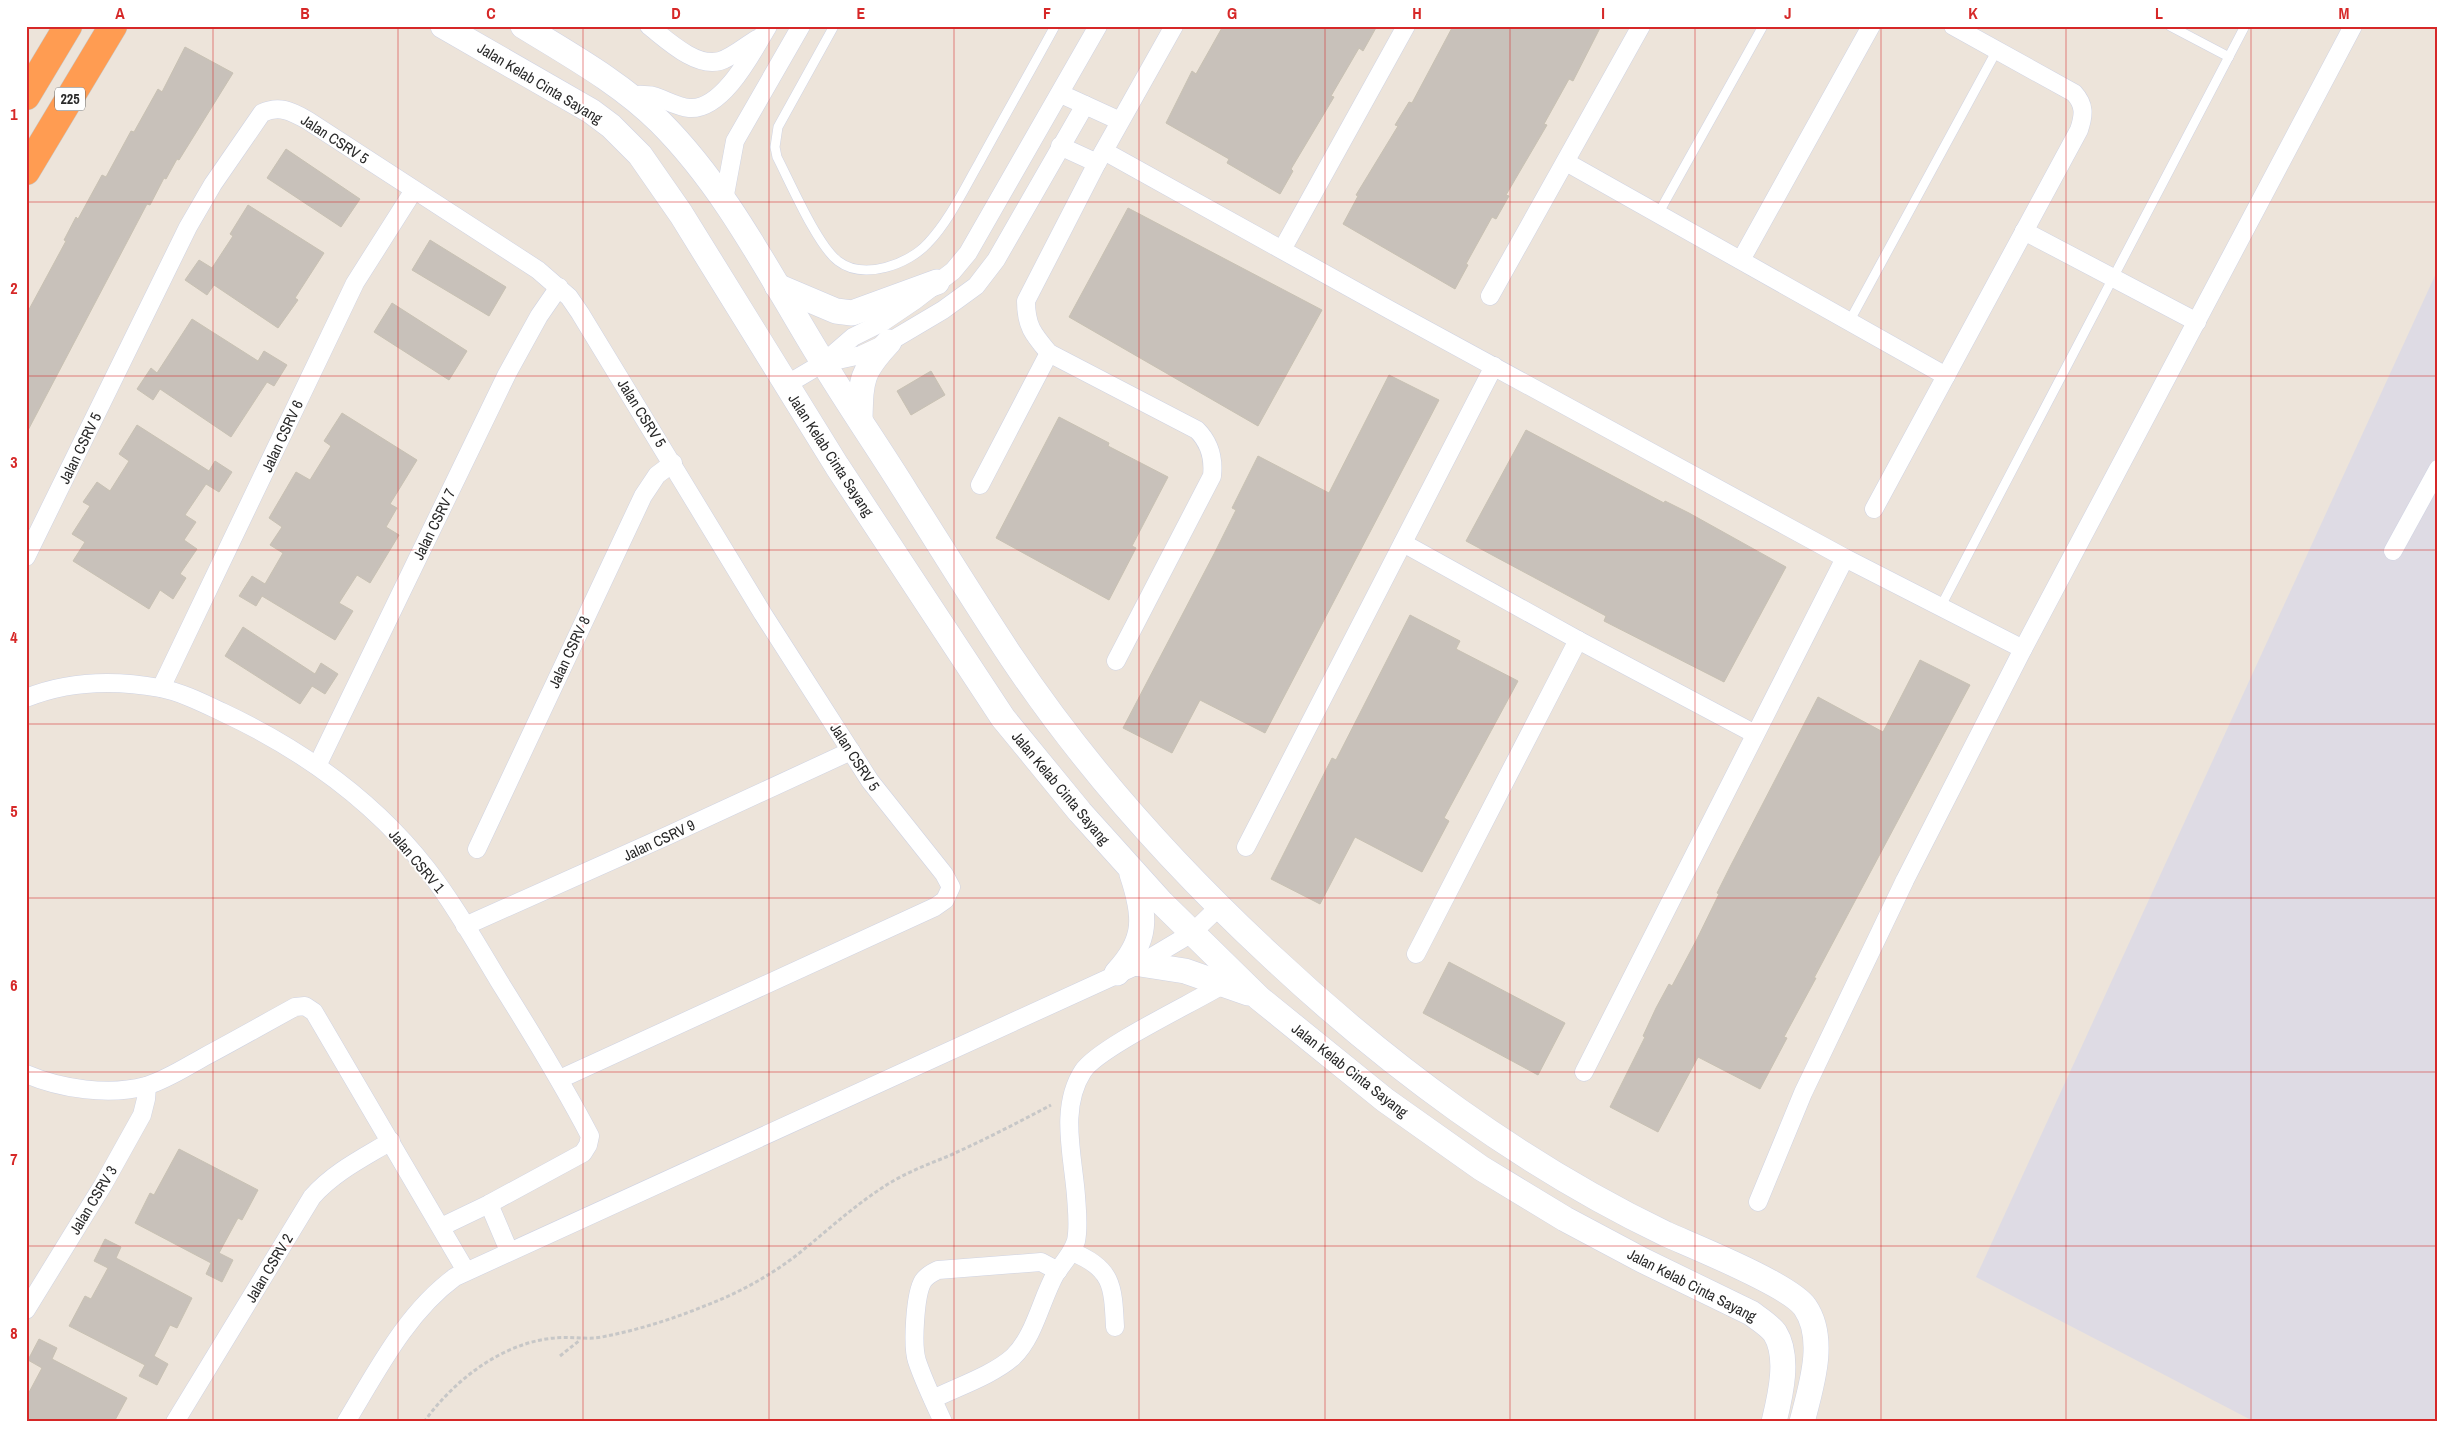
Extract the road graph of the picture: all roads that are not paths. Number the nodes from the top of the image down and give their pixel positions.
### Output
1 (68, 26) edge
2 (113, 26) edge
3 (444, 26) edge
4 (523, 26) edge
5 (649, 26) edge
6 (800, 26) edge
7 (834, 26) edge
8 (1055, 26) edge
9 (1098, 26) edge
10 (1174, 26) edge
11 (1406, 26) edge
12 (1642, 26) edge
13 (1763, 26) edge
14 (1871, 26) edge
15 (1952, 26) edge
16 (2170, 26) edge
17 (2245, 26) edge
18 (2353, 26) edge
19 (765, 31) edge
20 (1997, 50) junction
21 (2229, 57) junction
22 (1061, 94) junction
23 (630, 95) junction
24 (26, 96) edge
25 (1085, 105) junction
26 (1120, 121) junction
27 (1060, 146) junction
28 (1101, 157) junction
29 (1566, 162) junction
30 (26, 171) edge
31 (414, 190) junction
32 (724, 200) junction
33 (1658, 214) junction
34 (2024, 231) junction
35 (1283, 248) junction
36 (1741, 260) junction
37 (2112, 278) junction
38 (937, 282) junction
39 (777, 286) junction
40 (559, 287) junction
41 (1490, 296) dead end
42 (1850, 322) junction
43 (2197, 322) junction
44 (889, 342) junction
45 (1048, 354) junction
46 (823, 363) junction
47 (1494, 366) junction
48 (1946, 376) junction
49 (786, 385) junction
50 (860, 419) junction
51 (673, 463) junction
52 (2438, 469) edge
53 (980, 485) dead end
54 (1874, 509) dead end
55 (1403, 543) junction
56 (2393, 551) dead end
57 (26, 557) edge
58 (1845, 558) junction
59 (1941, 606) junction
60 (1578, 640) junction
61 (2023, 649) junction
62 (1116, 661) dead end
63 (161, 688) junction
64 (26, 698) edge
65 (1755, 734) junction
66 (851, 751) junction
67 (317, 766) junction
68 (1246, 847) dead end
69 (477, 849) dead end
70 (1130, 869) junction
71 (1220, 907) junction
72 (465, 926) junction
73 (1192, 933) junction
74 (1416, 954) dead end
75 (1140, 964) junction
76 (1117, 973) junction
77 (1224, 984) junction
78 (1259, 998) junction
79 (1584, 1072) dead end
80 (26, 1074) edge
81 (560, 1079) junction
82 (147, 1086) junction
83 (392, 1141) junction
84 (1758, 1202) dead end
85 (489, 1204) junction
86 (441, 1227) junction
87 (509, 1251) junction
88 (1072, 1252) junction
89 (466, 1271) junction
90 (1058, 1271) junction
91 (26, 1310) edge
92 (1114, 1327) dead end
93 (933, 1399) junction
94 (175, 1422) edge
95 (346, 1422) edge
96 (943, 1422) edge
97 (1774, 1422) edge
98 (1802, 1422) edge

1 - 24 highway, 225
2 - 30 highway, 225
3 - 49 main road, Jalan Kelab Cinta Sayang
4 - 23 main road
5 - 19 street
6 - 32 street
7 - 8 lane
9 - 22 street
10 - 26 street
11 - 35 street
12 - 29 street
13 - 33 lane
14 - 36 street
15 - 20 street
16 - 21 lane
17 - 21 lane
18 - 43 street
19 - 23 street
20 - 34 street
20 - 42 lane
21 - 37 lane
22 - 25 street
22 - 38 street
23 - 32 main road
25 - 26 street
25 - 27 street
26 - 28 street
27 - 28 street
27 - 44 street
28 - 35 street
28 - 45 street
29 - 33 street
29 - 41 street
31 - 40 street, Jalan CSRV 5
31 - 57 street, Jalan CSRV 5
31 - 63 street, Jalan CSRV 6
32 - 39 main road
33 - 36 street
34 - 37 street
34 - 48 street
35 - 47 street
36 - 42 street
37 - 43 street
37 - 59 lane
38 - 39 main road
38 - 46 street
39 - 46 main road
40 - 51 street, Jalan CSRV 5
40 - 67 street, Jalan CSRV 7
42 - 48 street
43 - 61 street
44 - 46 street
44 - 50 main road
45 - 53 street
45 - 62 street
46 - 49 street
46 - 50 main road
47 - 55 street
47 - 58 street
48 - 54 street
49 - 70 main road, Jalan Kelab Cinta Sayang
50 - 71 main road
51 - 66 street, Jalan CSRV 5
51 - 69 street, Jalan CSRV 8
52 - 56 street
55 - 60 street
55 - 68 street
58 - 59 street
58 - 65 street
59 - 61 street
60 - 65 street
60 - 74 street
61 - 84 street
63 - 64 street, Jalan CSRV 1
63 - 67 street, Jalan CSRV 1
65 - 79 street
66 - 72 street, Jalan CSRV 9
66 - 81 street, Jalan CSRV 5
67 - 72 street, Jalan CSRV 1
70 - 73 main road, Jalan Kelab Cinta Sayang
70 - 76 main road
71 - 73 street
71 - 98 main road
72 - 81 street, Jalan CSRV 1
73 - 75 street
73 - 78 main road, Jalan Kelab Cinta Sayang
75 - 76 street
75 - 77 main road
76 - 87 street
77 - 78 main road
77 - 88 street
78 - 97 main road, Jalan Kelab Cinta Sayang
80 - 82 street
81 - 85 street, Jalan CSRV 1
82 - 83 street
82 - 91 street, Jalan CSRV 3
83 - 86 street
83 - 94 street, Jalan CSRV 2
85 - 86 street, Jalan CSRV 1
85 - 87 street
86 - 89 street
87 - 89 street
88 - 90 street
88 - 92 street
89 - 95 street
90 - 93 street
90 - 93 street
93 - 96 street

